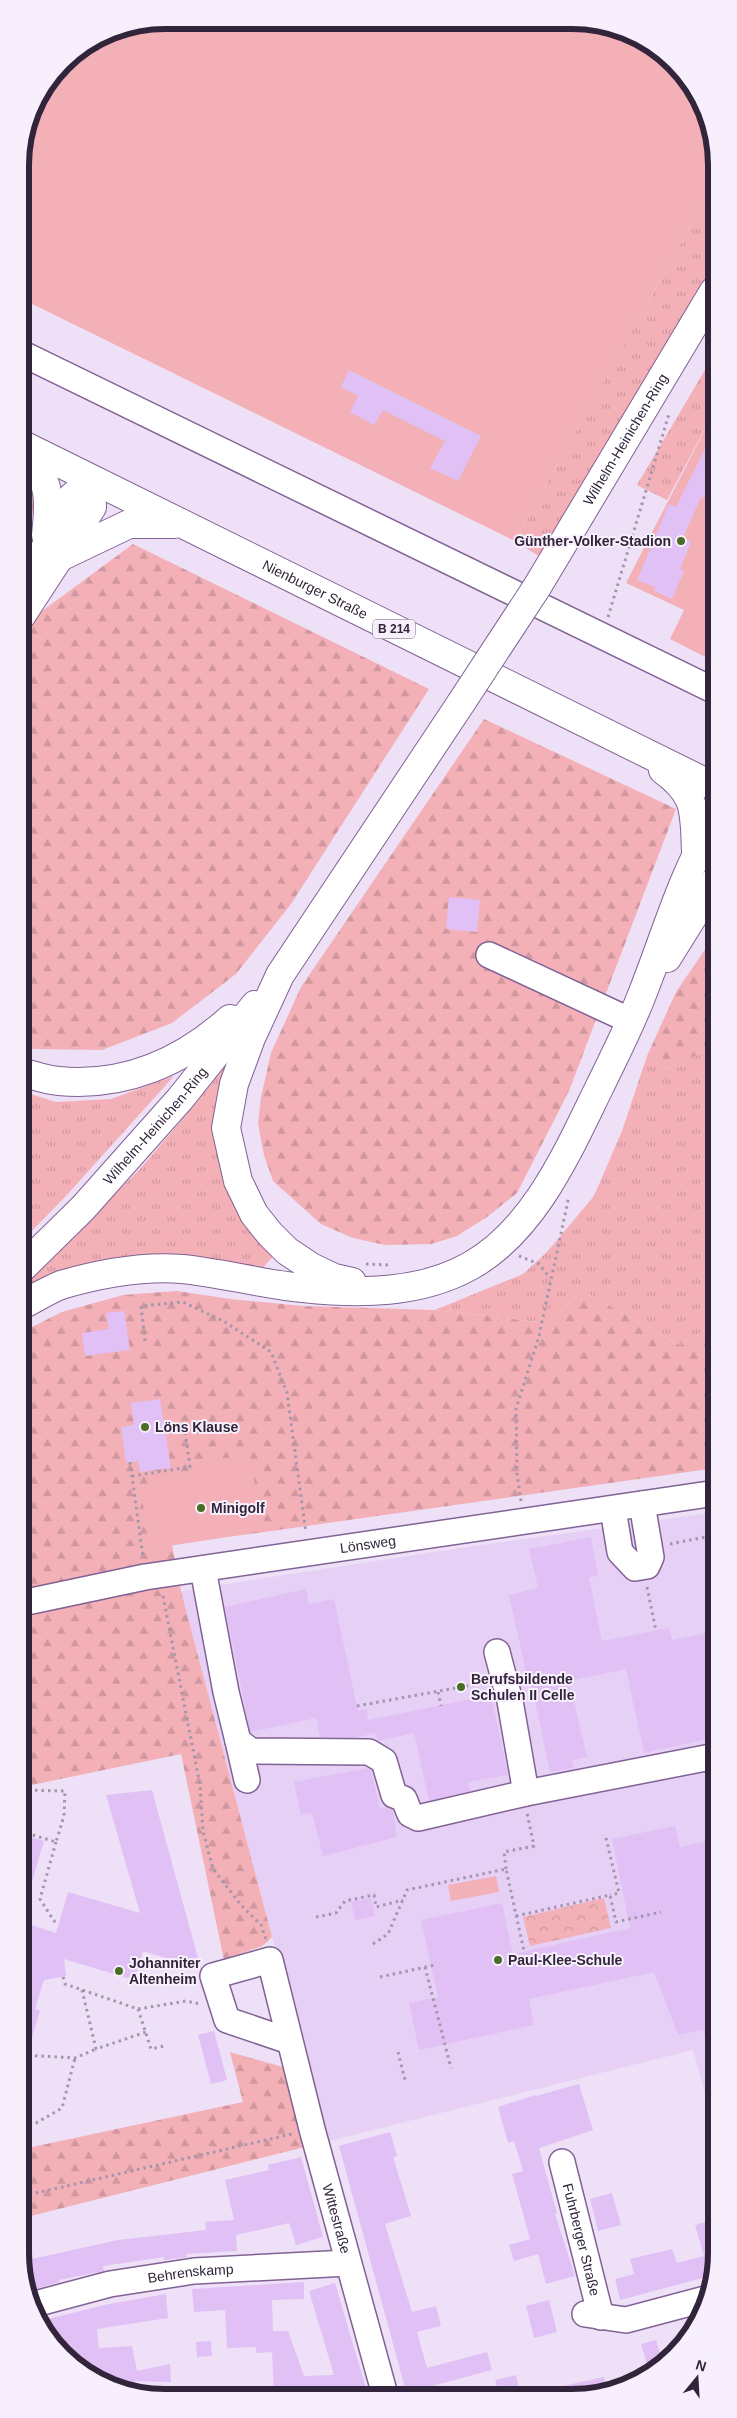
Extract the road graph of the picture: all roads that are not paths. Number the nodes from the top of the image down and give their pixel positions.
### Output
1 (708, 301) edge
2 (29, 358) edge
3 (29, 448) edge
4 (29, 455) edge
5 (91, 480) junction
6 (180, 524) junction
7 (53, 552) junction
8 (29, 587) edge
9 (29, 600) edge
10 (708, 688) edge
11 (623, 742) junction
12 (708, 784) edge
13 (708, 832) edge
14 (696, 852) junction
15 (708, 892) edge
16 (489, 955) dead end
17 (280, 975) junction
18 (644, 992) junction
19 (631, 1021) junction
20 (29, 1074) edge
21 (29, 1261) edge
22 (414, 1286) junction
23 (29, 1301) edge
24 (708, 1494) edge
25 (642, 1504) junction
26 (613, 1509) junction
27 (203, 1569) junction
28 (29, 1602) edge
29 (497, 1652) dead end
30 (238, 1741) junction
31 (708, 1758) edge
32 (247, 1780) dead end
33 (526, 1800) junction
34 (289, 2041) junction
35 (562, 2162) dead end
36 (348, 2263) junction
37 (700, 2300) edge
38 (38, 2303) edge
39 (383, 2389) edge

1 - 17 main road, Wilhelm-Heinichen-Ring, bridge
2 - 10 street
3 - 5 main road, Nienburger Straße / B 214
4 - 7 main road
5 - 6 main road, Nienburger Straße / B 214
5 - 7 main road
6 - 7 main road
6 - 11 main road, Nienburger Straße / B 214
7 - 8 main road
7 - 9 main road
11 - 12 main road, Nienburger Straße / B 214
11 - 14 main road
13 - 14 main road
14 - 18 main road
15 - 18 main road
16 - 19 street
17 - 20 main road
17 - 21 main road, Wilhelm-Heinichen-Ring
17 - 22 main road
18 - 19 main road
19 - 22 main road
22 - 23 main road
24 - 25 street, Lönsweg
25 - 26 street, Lönsweg
25 - 26 street
26 - 27 street, Lönsweg
27 - 28 street, Lönsweg
27 - 30 street
29 - 33 street
30 - 32 street
30 - 33 street
31 - 33 street
34 - 34 street, Wittestraße
34 - 36 street, Wittestraße
35 - 37 street, Fuhrberger Straße
36 - 38 street, Behrenskamp
36 - 39 street, Wittestraße

